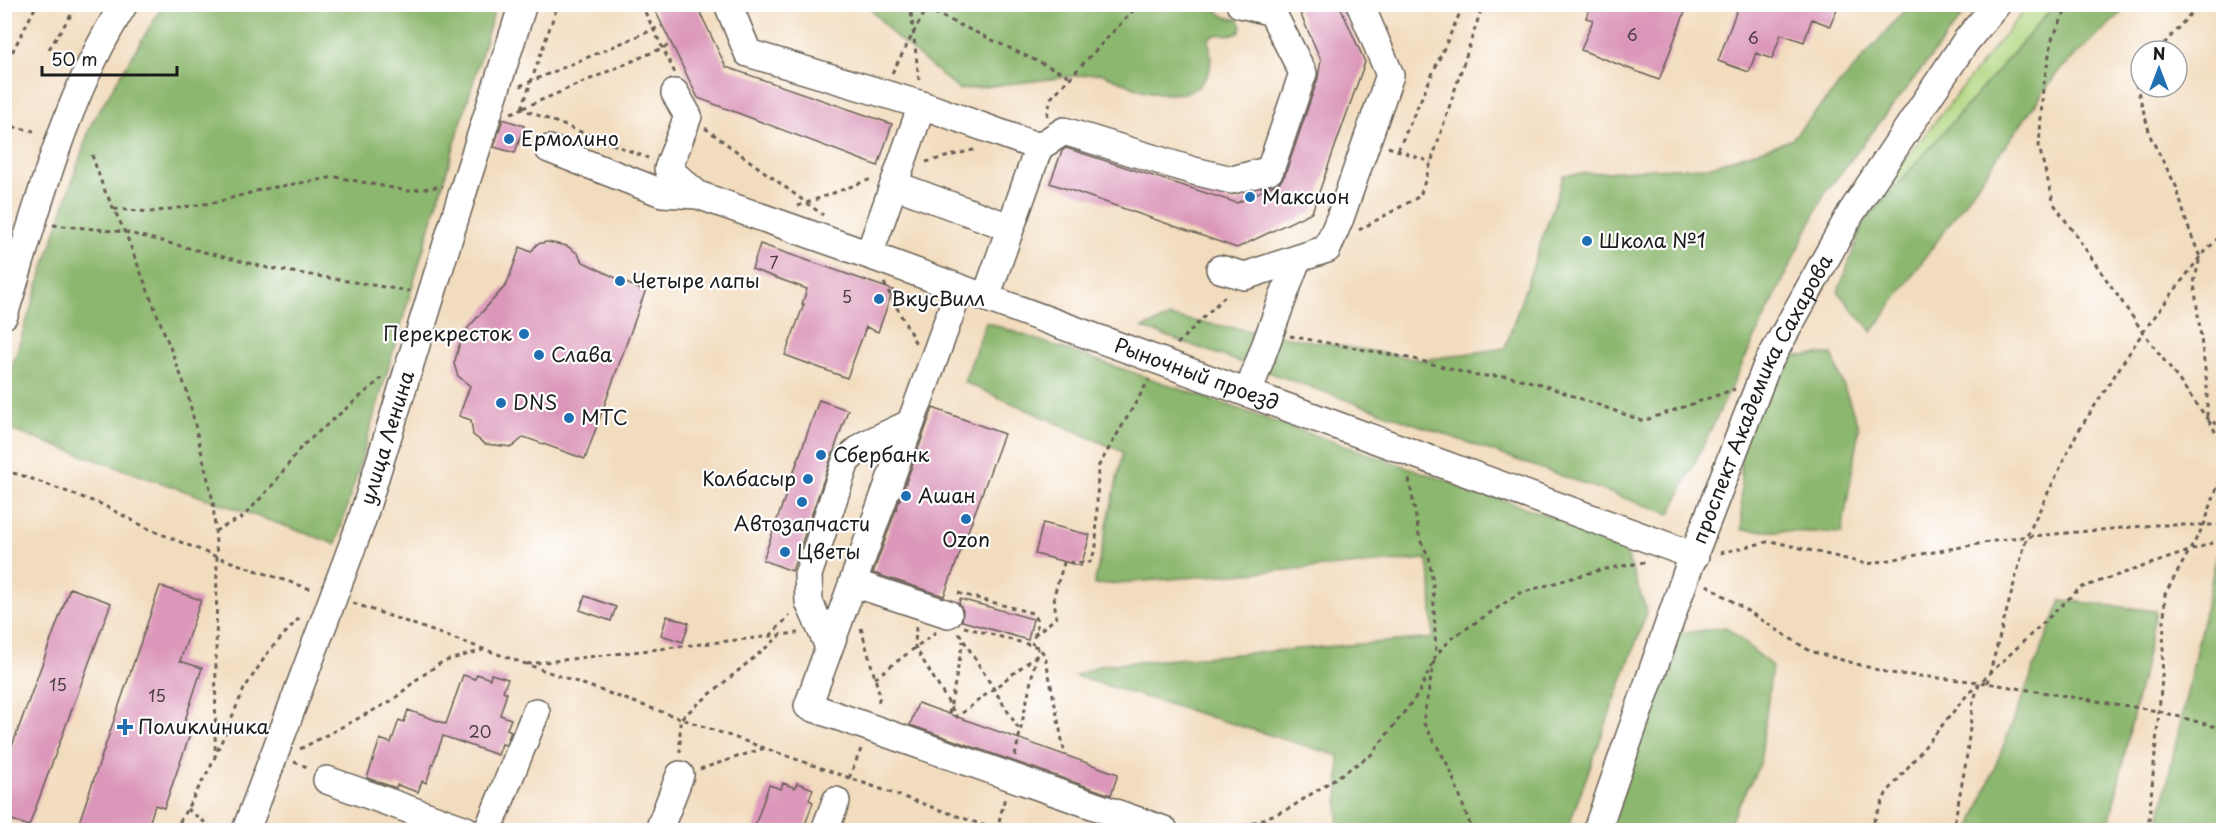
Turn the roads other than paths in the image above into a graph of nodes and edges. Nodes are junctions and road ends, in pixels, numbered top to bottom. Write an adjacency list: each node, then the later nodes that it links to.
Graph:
1 (124, 4): 19 (street)
2 (523, 4): 30 (street, улица Ленина)
3 (728, 4): 8 (street)
4 (1240, 4): 9 (street)
5 (1360, 4): 15 (street)
6 (1997, 4): 22 (street, проспект Академика Сахарова)
7 (677, 86): 12 (street)
8 (922, 105): 9 (street); 11 (street)
9 (1039, 147): 13 (street)
10 (549, 149): 12 (street)
11 (895, 185): 13 (street); 14 (street)
12 (698, 195): 14 (street, Рыночный проезд)
13 (1009, 227): 18 (street)
14 (869, 255): 17 (street, Рыночный проезд)
15 (1297, 259): 16 (street); 20 (street)
16 (1233, 272)
17 (959, 290): 18 (street, Рыночный проезд); 21 (street)
18 (986, 297): 20 (street, Рыночный проезд)
19 (4, 315)
20 (1248, 393): 22 (street, Рыночный проезд)
21 (911, 423): 23 (street); 25 (street)
22 (1698, 563): 36 (street, проспект Академика Сахарова)
23 (849, 593): 24 (street); 25 (street)
24 (948, 614)
25 (829, 646): 35 (street)
26 (536, 712): 32 (street)
27 (680, 775): 33 (street)
28 (327, 780): 31 (street)
29 (843, 790): 34 (street)
30 (246, 831)
31 (466, 831)
32 (488, 831)
33 (659, 831)
34 (825, 831)
35 (1164, 831)
36 (1596, 831)

